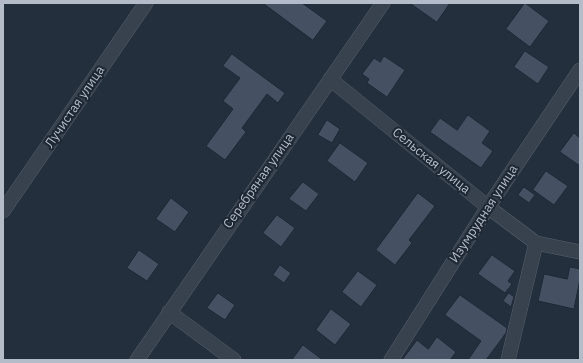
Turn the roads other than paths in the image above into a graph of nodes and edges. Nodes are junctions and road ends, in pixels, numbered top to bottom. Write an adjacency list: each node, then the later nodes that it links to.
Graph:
1 (146, 3): 6 (street, Лучистая улица)
2 (383, 3): 4 (street, Серебряная улица)
3 (580, 70): 5 (street, Изумрудная улица)
4 (330, 79): 5 (street, Сельская улица); 9 (street, Серебряная улица)
5 (488, 207): 7 (street, Сельская улица); 12 (street, Изумрудная улица)
6 (3, 211)
7 (536, 243): 8 (street, Сельская улица); 13 (street)
8 (580, 252)
9 (170, 312): 10 (street, Серебряная улица); 11 (street)
10 (137, 360)
11 (234, 360)
12 (391, 360)
13 (508, 360)

